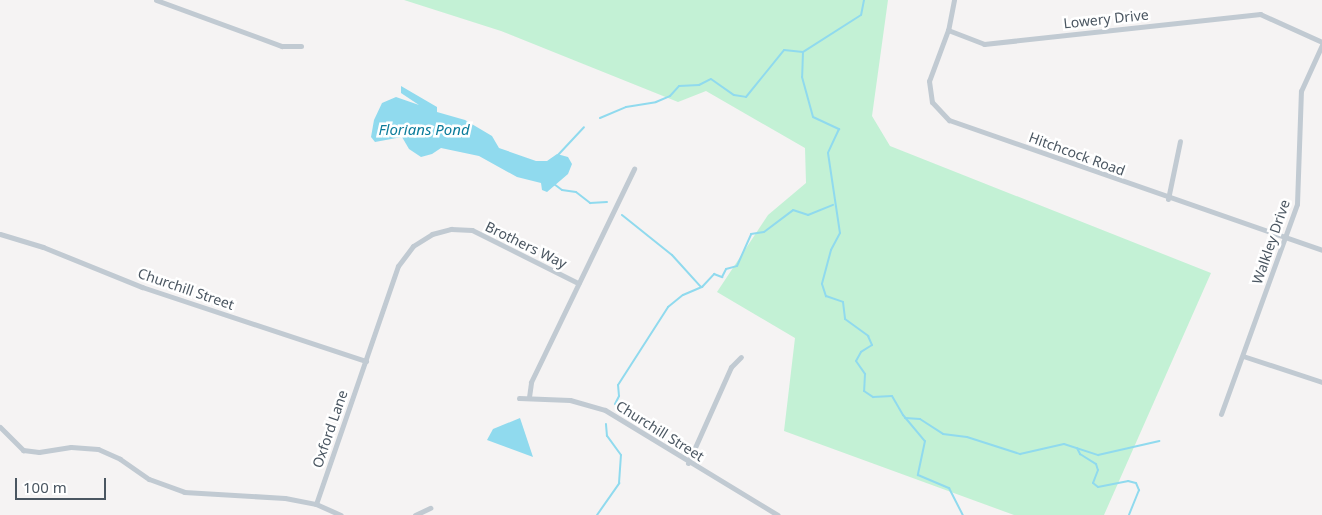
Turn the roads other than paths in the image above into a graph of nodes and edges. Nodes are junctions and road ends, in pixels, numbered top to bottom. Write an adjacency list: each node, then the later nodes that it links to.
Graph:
1 (156, 0): 5 (street)
2 (954, 0): 3 (street, Hitchcock Road)
3 (948, 30): 4 (street, Lowery Drive); 8 (street, Hitchcock Road)
4 (1322, 44): 10 (street, Walkley Drive)
5 (301, 46)
6 (1180, 141): 8 (street)
7 (634, 169): 12 (street)
8 (1168, 199): 10 (street, Hitchcock Road)
9 (0, 234): 15 (street, Churchill Street)
10 (1286, 238): 11 (street, Hitchcock Road); 13 (street, Walkley Drive)
11 (1322, 250)
12 (578, 283): 15 (street, Brothers Way); 18 (street)
13 (1242, 356): 16 (street); 19 (street, Walkley Drive)
14 (741, 357): 21 (street)
15 (366, 361): 22 (street, Oxford Lane)
16 (1322, 382)
17 (519, 398): 18 (street, Churchill Street)
18 (529, 398): 21 (street, Churchill Street)
19 (1222, 414)
20 (0, 427): 22 (street)
21 (688, 463): 26 (street, Churchill Street)
22 (316, 504): 24 (street)
23 (430, 508): 25 (street)
24 (342, 515)
25 (415, 515)
26 (778, 515)

